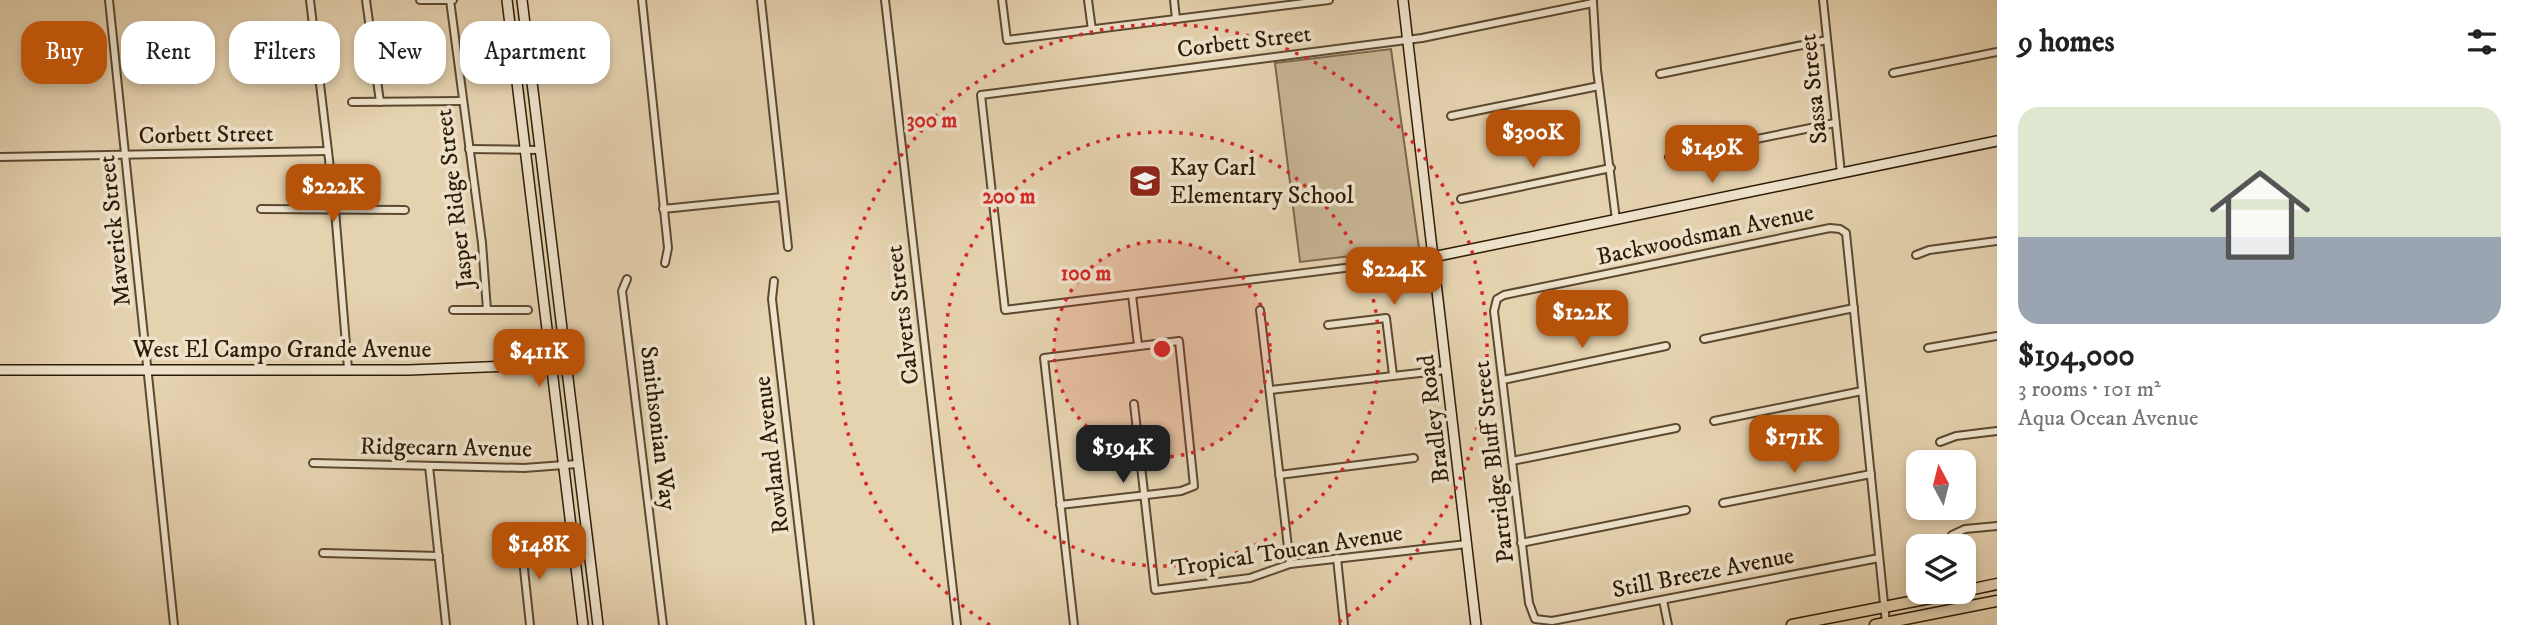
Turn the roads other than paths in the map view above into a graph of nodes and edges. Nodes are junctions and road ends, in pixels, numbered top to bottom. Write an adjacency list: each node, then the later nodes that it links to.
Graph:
1 (109, 0): 38 (street, Maverick Street)
2 (310, 0): 37 (street)
3 (366, 0): 30 (street)
4 (420, 0): 5 (street)
5 (452, 0): 28 (street, Jasper Ridge Street)
6 (507, 0): 35 (street)
7 (522, 0): 36 (street)
8 (642, 0): 46 (street)
9 (761, 0): 43 (street)
10 (885, 0): 122 (street, Calverts Street)
11 (1003, 0): 21 (street)
12 (1088, 0): 21 (street)
13 (1174, 0): 20 (street)
14 (1259, 0): 19 (street)
15 (1329, 0): 19 (street)
16 (1402, 0): 22 (street, Bradley Road)
17 (1823, 0): 23 (street, Sassa Street)
18 (1593, 1): 22 (street, Corbett Street); 27 (street)
19 (1260, 9): 20 (street)
20 (1176, 19): 21 (street)
21 (1091, 30)
22 (1407, 40): 53 (street, Bradley Road); 57 (street, Corbett Street)
23 (1827, 40): 26 (street); 32 (street, Sassa Street)
24 (1997, 52): 25 (street)
25 (1893, 73)
26 (1660, 74)
27 (1599, 86): 31 (street); 41 (street)
28 (462, 101): 30 (street); 34 (street, Jasper Ridge Street)
29 (352, 102): 30 (street)
30 (380, 102)
31 (1451, 116)
32 (1835, 123): 40 (street); 42 (street, Sassa Street)
33 (1997, 141): 42 (street)
34 (469, 149): 35 (street); 61 (street, Jasper Ridge Street)
35 (526, 150): 36 (street); 71 (street)
36 (540, 150): 70 (street)
37 (328, 151): 38 (street, Corbett Street); 47 (street)
38 (125, 155): 39 (street, Corbett Street); 72 (street, Maverick Street)
39 (0, 157)
40 (1669, 157)
41 (1611, 168): 44 (street); 49 (street)
42 (1841, 173): 49 (street)
43 (782, 197): 46 (street); 51 (street)
44 (1461, 199)
45 (261, 209): 47 (street)
46 (663, 209): 54 (street)
47 (335, 210): 48 (street); 73 (street)
48 (405, 210)
49 (1616, 219): 53 (street)
50 (1997, 240): 52 (street)
51 (788, 247)
52 (1916, 256)
53 (1433, 257): 57 (street); 75 (street, Bradley Road)
54 (665, 263)
55 (626, 279): 120 (street, Smithsonian Way)
56 (774, 281): 121 (street, Rowland Avenue)
57 (1132, 295): 67 (street)
58 (1497, 299): 59 (street, Backwoodsman Avenue); 77 (street, Partridge Bluff Street)
59 (1854, 308): 66 (street); 79 (street)
60 (453, 310): 61 (street)
61 (487, 310): 62 (street)
62 (528, 310)
63 (1260, 310): 78 (street)
64 (1328, 325): 76 (street)
65 (1997, 336): 69 (street)
66 (1704, 339)
67 (1138, 345): 93 (street); 95 (street)
68 (1666, 346): 77 (street)
69 (1928, 348)
70 (565, 365): 71 (street, West El Campo Grande Avenue); 88 (street)
71 (551, 366): 73 (street, West El Campo Grande Avenue); 90 (street)
72 (148, 369): 73 (street, West El Campo Grande Avenue); 74 (street, West El Campo Grande Avenue); 115 (street, Maverick Street)
73 (348, 369)
74 (0, 370)
75 (1446, 370): 76 (street); 101 (street, Bradley Road)
76 (1393, 375): 78 (street)
77 (1503, 380): 86 (street, Partridge Bluff Street)
78 (1270, 390): 92 (street)
79 (1862, 391): 81 (street); 91 (street)
80 (1134, 404): 93 (street)
81 (1714, 421)
82 (1676, 428): 86 (street)
83 (1997, 431): 84 (street)
84 (1940, 442)
85 (1415, 458): 92 (street)
86 (1512, 461): 100 (street, Partridge Bluff Street)
87 (313, 463): 89 (street, Ridgecarn Avenue)
88 (577, 464): 90 (street, Ridgecarn Avenue); 119 (street)
89 (429, 466): 90 (street, Ridgecarn Avenue); 103 (street)
90 (563, 466): 118 (street)
91 (1871, 474): 94 (street); 105 (street)
92 (1279, 475): 106 (street)
93 (1143, 496): 95 (street); 106 (street, Tropical Toucan Avenue)
94 (1723, 503)
95 (1060, 505): 123 (street)
96 (1686, 510): 100 (street)
97 (1997, 526): 98 (street)
98 (1954, 534)
99 (521, 541): 117 (street)
100 (1521, 543): 113 (street, Partridge Bluff Street)
101 (1467, 544): 104 (street, Tropical Toucan Avenue); 125 (street, Bradley Road)
102 (323, 553): 103 (street)
103 (439, 556): 116 (street)
104 (1337, 558): 106 (street, Tropical Toucan Avenue); 124 (street)
105 (1879, 558): 109 (street, Still Breeze Avenue); 112 (street)
106 (1290, 564)
107 (1997, 584): 108 (main road)
108 (1976, 588)
109 (1663, 600): 113 (street, Still Breeze Avenue); 126 (street)
110 (1997, 601): 114 (main road)
111 (1906, 602): 112 (main road)
112 (1884, 607): 114 (street); 127 (main road)
113 (1535, 619)
114 (1886, 623): 128 (main road)
115 (174, 625)
116 (446, 625)
117 (530, 625)
118 (583, 625)
119 (598, 625)
120 (663, 625)
121 (810, 625)
122 (957, 625)
123 (1074, 625)
124 (1345, 625)
125 (1477, 625)
126 (1668, 625)
127 (1792, 625)
128 (1875, 625)

